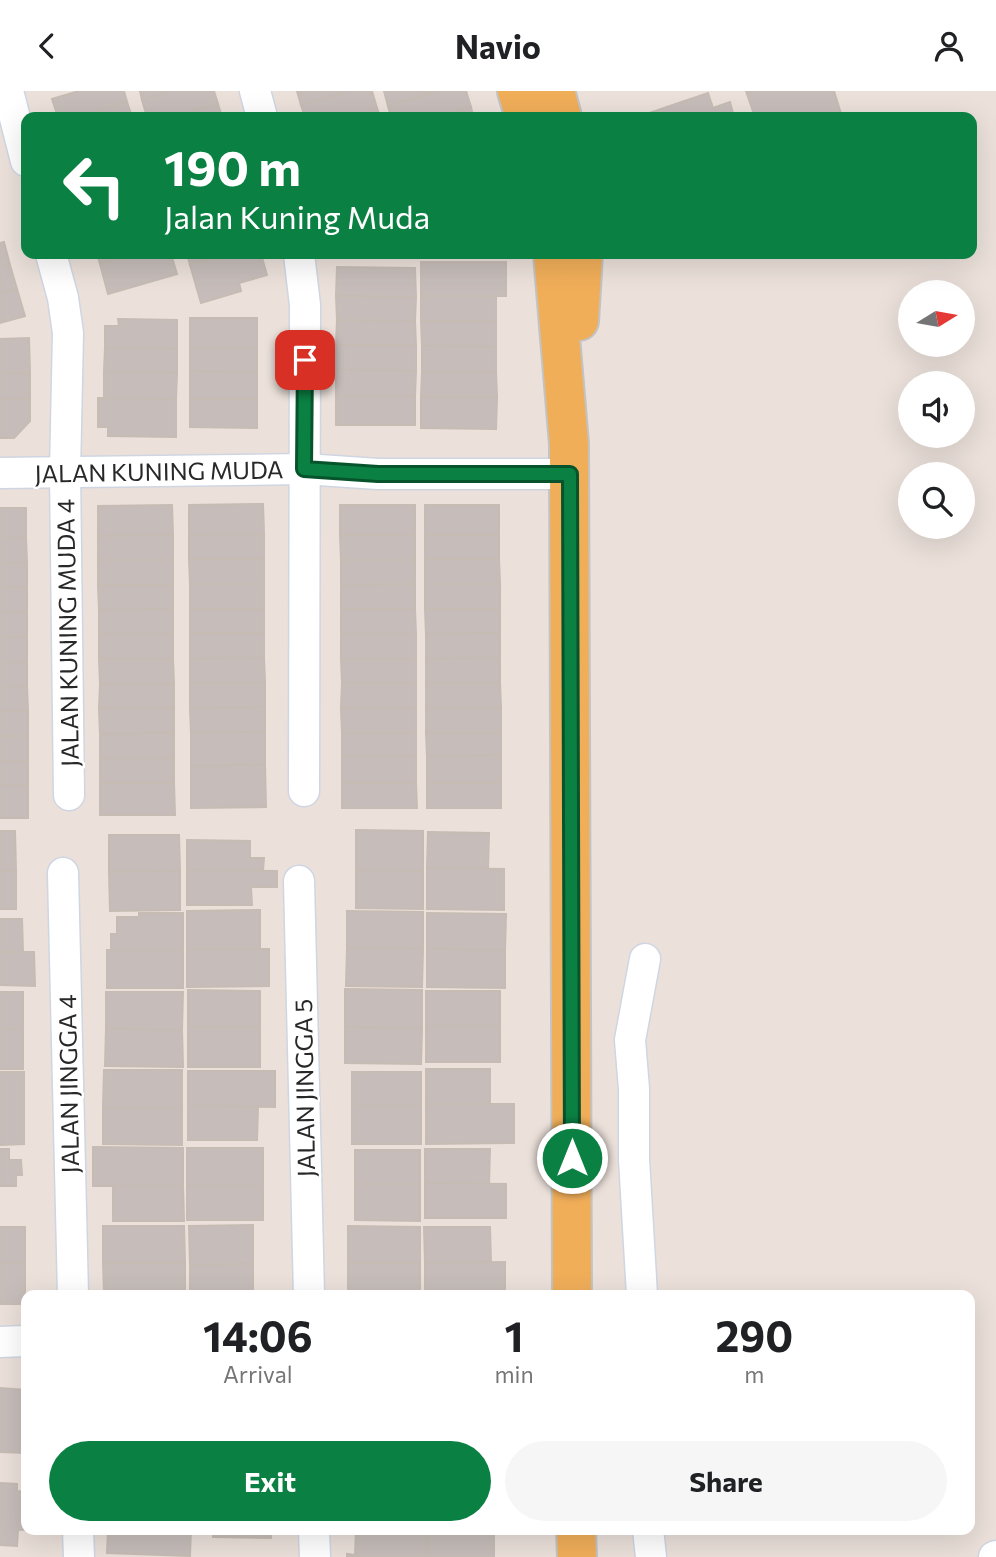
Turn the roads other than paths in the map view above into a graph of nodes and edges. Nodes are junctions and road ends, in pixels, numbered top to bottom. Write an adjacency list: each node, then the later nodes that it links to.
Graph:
1 (8, 91): 8 (street)
2 (255, 91): 5 (street)
3 (517, 91): 6 (main road)
4 (555, 91): 7 (main road)
5 (261, 112)
6 (523, 112)
7 (561, 112)
8 (21, 142)
9 (52, 259): 15 (street, JALAN KUNING MUDA 4)
10 (300, 259): 14 (street)
11 (553, 259): 13 (main road)
12 (583, 259): 13 (main road)
13 (569, 459): 14 (street, JALAN KUNING MUDA); 24 (main road)
14 (304, 469): 15 (street, JALAN KUNING MUDA); 17 (street)
15 (65, 472): 16 (street, JALAN KUNING MUDA); 18 (street, JALAN KUNING MUDA 4)
16 (0, 473)
17 (304, 791)
18 (69, 795)
19 (63, 873): 22 (street, JALAN JINGGA 4)
20 (299, 881): 23 (street, JALAN JINGGA 5)
21 (645, 959): 25 (street)
22 (73, 1290)
23 (309, 1290)
24 (572, 1290)
25 (642, 1290)
26 (21, 1341): 27 (street)
27 (0, 1342)
28 (78, 1535): 32 (street)
29 (314, 1535): 33 (street)
30 (576, 1535): 34 (main road)
31 (649, 1535): 35 (street)
32 (79, 1557)
33 (315, 1557)
34 (577, 1557)
35 (651, 1557)

